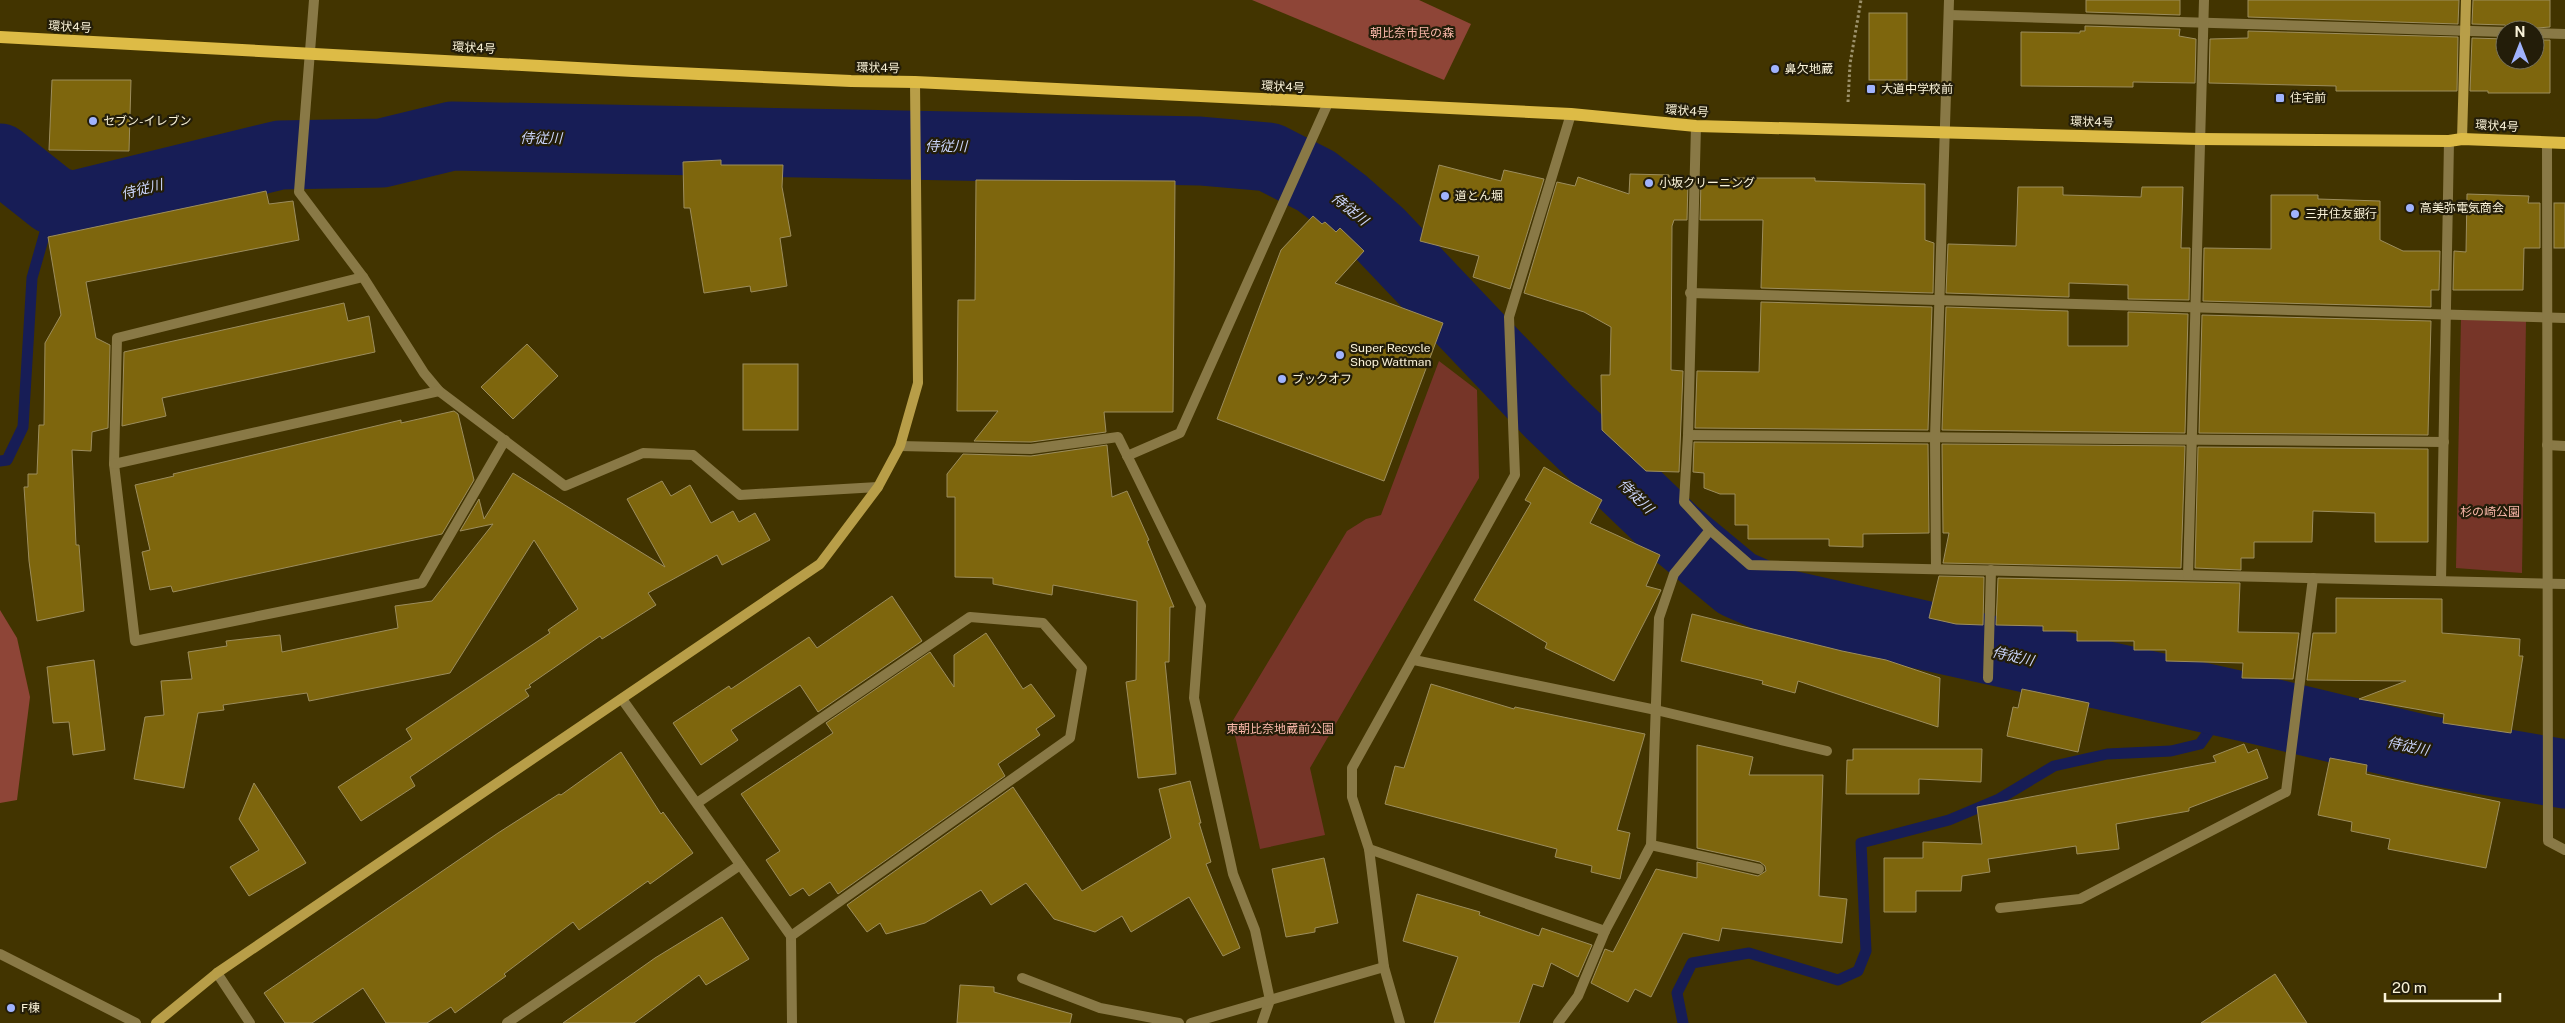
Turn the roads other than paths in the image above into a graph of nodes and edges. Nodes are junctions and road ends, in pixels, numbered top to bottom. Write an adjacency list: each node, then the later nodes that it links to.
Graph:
1 (314, 0): 12 (street)
2 (1949, 0): 5 (street)
3 (2204, 0): 6 (street)
4 (2466, 0): 7 (street)
5 (1949, 14): 6 (street); 17 (street)
6 (2203, 22): 7 (street); 18 (street)
7 (2465, 30): 8 (street); 19 (street)
8 (2495, 32)
9 (2545, 33): 10 (street)
10 (2565, 34)
11 (0, 37): 12 (main road, 環状4号)
12 (308, 52): 13 (main road, 環状4号); 23 (street)
13 (915, 82): 14 (main road, 環状4号); 37 (street)
14 (1328, 103): 15 (main road, 環状4号); 39 (street)
15 (1572, 114): 16 (main road, 環状4号); 50 (street)
16 (1696, 126): 17 (main road, 環状4号); 24 (street)
17 (1945, 132): 18 (main road, 環状4号); 25 (street)
18 (2200, 139): 20 (main road, 環状4号); 26 (street)
19 (2462, 139): 20 (main road, 環状4号); 21 (main road, 環状4号)
20 (2449, 140): 27 (street)
21 (2547, 142): 22 (main road, 環状4号); 28 (street)
22 (2565, 143)
23 (363, 277): 30 (street); 40 (street)
24 (1690, 293): 25 (street); 31 (street)
25 (1939, 300): 26 (street); 32 (street)
26 (2195, 307): 27 (street); 34 (street)
27 (2446, 314): 28 (street); 35 (street)
28 (2547, 317): 29 (street); 36 (street)
29 (2565, 318)
30 (439, 391): 33 (street); 40 (street)
31 (1688, 435): 32 (street); 42 (street)
32 (1935, 437): 34 (street); 43 (street)
33 (505, 440): 40 (street); 41 (street)
34 (2192, 440): 35 (street); 45 (street)
35 (2444, 442): 47 (street)
36 (2547, 445): 38 (street); 48 (street)
37 (900, 446): 39 (street); 41 (street)
38 (2565, 446)
39 (1127, 456): 68 (street)
40 (114, 464)
41 (878, 487): 52 (street)
42 (1710, 530): 43 (street); 53 (street)
43 (1936, 569): 44 (street)
44 (1991, 570): 45 (street); 51 (street)
45 (2188, 575): 46 (street)
46 (2313, 578): 47 (street); 61 (street)
47 (2441, 581): 48 (street)
48 (2547, 584): 49 (street); 58 (street)
49 (2565, 584)
50 (1414, 660): 53 (street); 57 (street)
51 (1988, 678)
52 (622, 699): 55 (street); 66 (street)
53 (1656, 710): 54 (street); 56 (street)
54 (1827, 751)
55 (697, 803): 59 (street); 63 (street)
56 (1651, 845): 60 (street); 62 (street)
57 (1369, 848): 62 (street); 65 (street)
58 (2565, 850)
59 (740, 865): 63 (street); 72 (street)
60 (1759, 869)
61 (2000, 908)
62 (1605, 931): 78 (street)
63 (791, 936): 73 (street)
64 (0, 954): 69 (street)
65 (1384, 967): 68 (street); 77 (street)
66 (217, 973): 70 (street); 71 (street)
67 (1022, 978): 74 (street)
68 (1270, 1000): 75 (street); 76 (street)
69 (136, 1023)
70 (156, 1023)
71 (250, 1023)
72 (507, 1023)
73 (792, 1023)
74 (1179, 1023)
75 (1191, 1023)
76 (1262, 1023)
77 (1400, 1023)
78 (1558, 1023)

